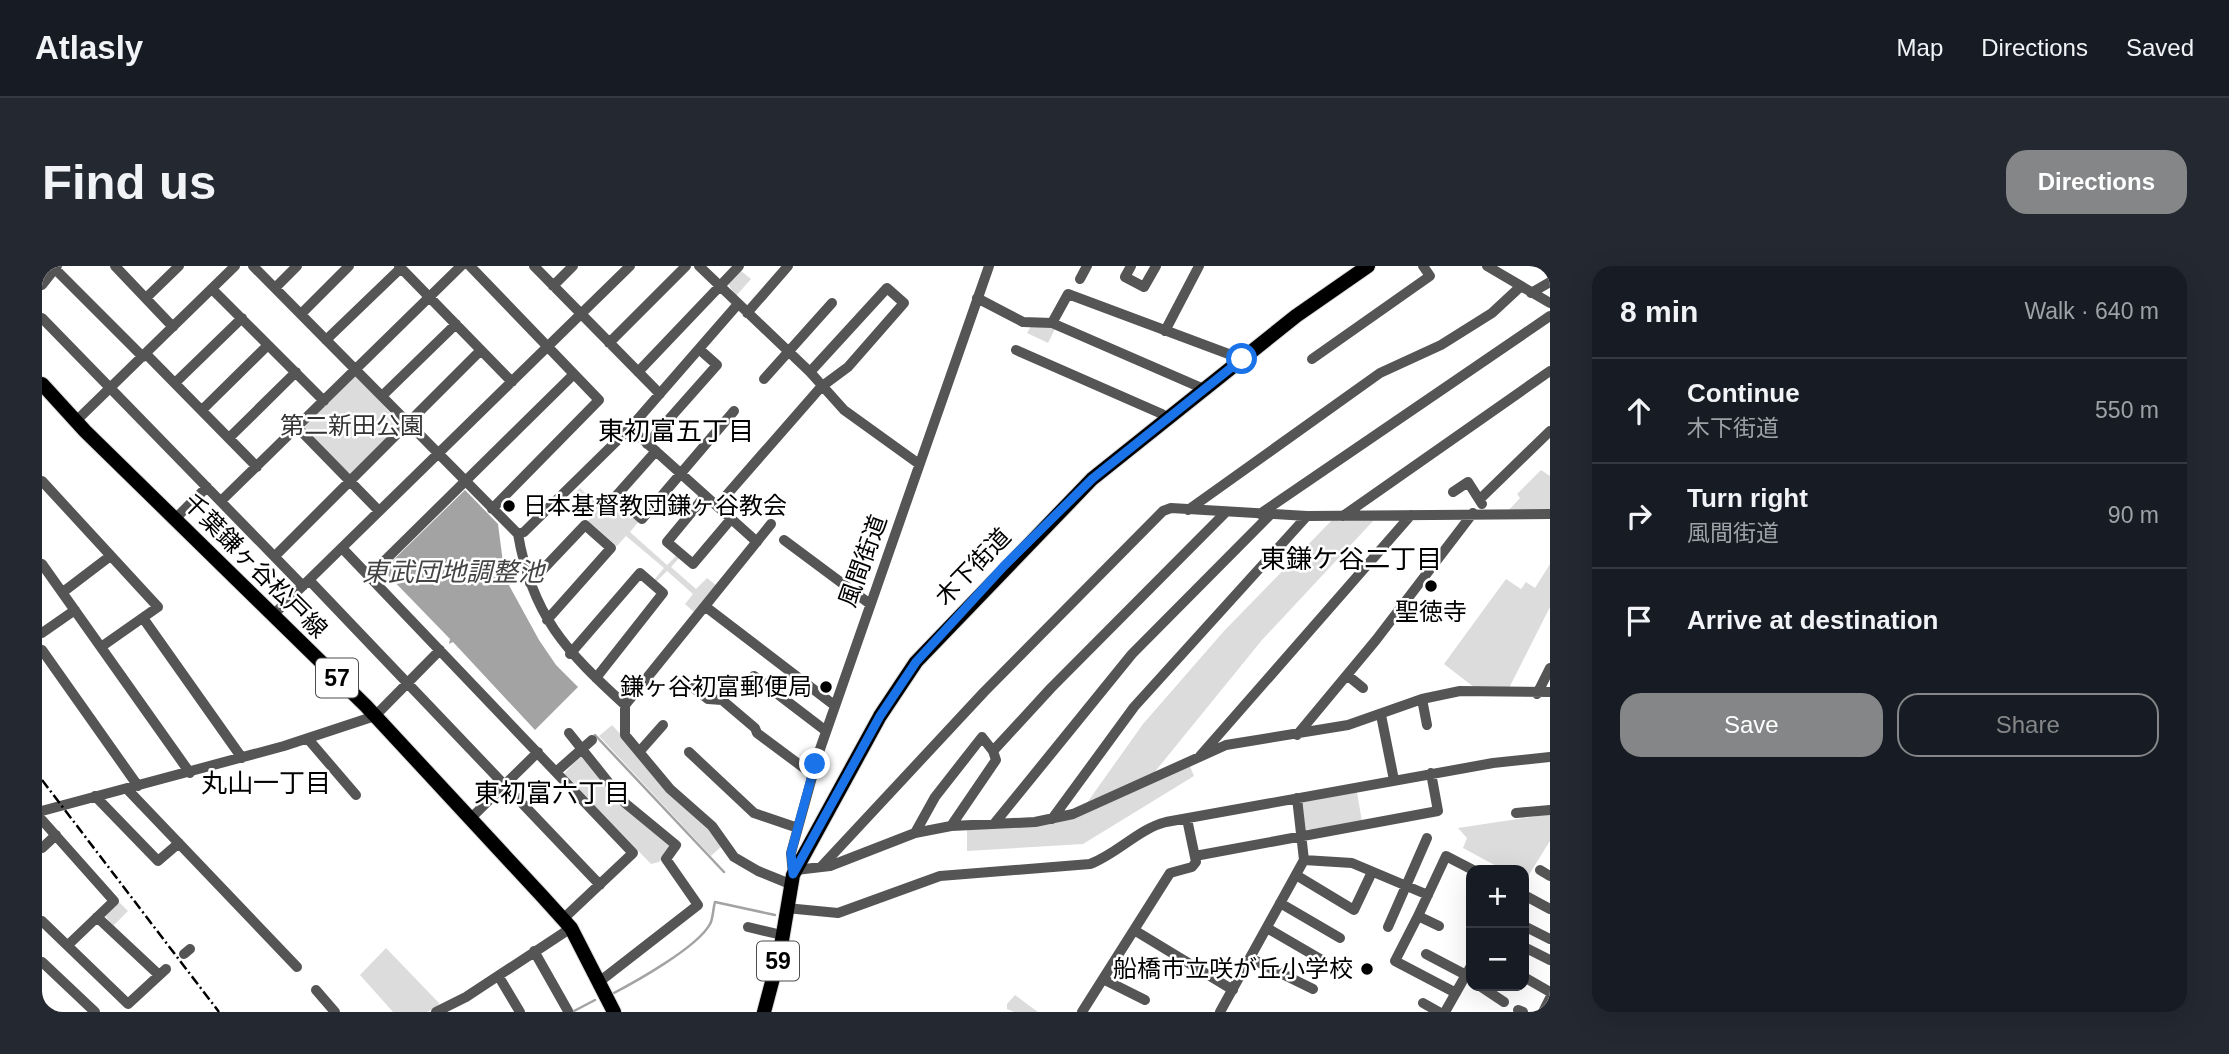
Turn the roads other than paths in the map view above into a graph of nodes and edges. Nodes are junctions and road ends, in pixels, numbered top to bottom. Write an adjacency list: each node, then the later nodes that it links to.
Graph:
1 (116, 266): 37 (street)
2 (179, 266): 37 (street)
3 (236, 266): 33 (street)
4 (253, 266): 32 (street)
5 (297, 266): 32 (street)
6 (349, 266): 42 (street)
7 (461, 266): 35 (street)
8 (470, 266): 54 (street)
9 (534, 266): 29 (street)
10 (573, 266): 29 (street)
11 (631, 266): 43 (street)
12 (686, 266): 52 (street)
13 (699, 266): 30 (street)
14 (739, 266): 30 (street)
15 (788, 266): 41 (street)
16 (989, 266): 36 (street, 風間街道)
17 (1087, 266): 26 (street)
18 (1131, 266): 19 (street)
19 (1156, 266)
20 (1199, 266): 50 (street)
21 (1367, 266): 60 (main road, 木下街道 / 59)
22 (1423, 266): 61 (street)
23 (1487, 266): 31 (street)
24 (56, 267): 28 (street); 59 (street)
25 (400, 267): 35 (street); 51 (street)
26 (1080, 279)
27 (1550, 282): 34 (street)
28 (42, 285)
29 (553, 286): 43 (street)
30 (720, 287): 40 (street); 65 (street)
31 (1520, 287): 34 (street); 103 (street)
32 (275, 288): 42 (street)
33 (212, 289): 46 (street); 49 (street)
34 (1531, 293): 39 (street)
35 (429, 297): 48 (street); 62 (street)
36 (977, 298): 47 (street); 90 (street, 風間街道)
37 (146, 299): 49 (street)
38 (832, 303): 58 (street)
39 (1550, 303)
40 (738, 304): 41 (street); 55 (street)
41 (747, 313): 58 (street)
42 (301, 314): 51 (street)
43 (581, 314): 52 (street); 54 (street)
44 (1550, 316): 108 (street)
45 (42, 318): 73 (street)
46 (242, 318): 53 (street); 69 (street)
47 (1052, 323): 50 (street); 74 (street)
48 (456, 324): 56 (street); 76 (street)
49 (173, 327): 59 (street)
50 (1165, 331): 60 (street)
51 (326, 340): 62 (street)
52 (610, 343): 65 (street)
53 (268, 345): 64 (street); 78 (street)
54 (548, 346): 67 (street); 70 (street)
55 (699, 349): 75 (street); 87 (street)
56 (481, 350): 70 (street); 82 (street)
57 (1016, 350): 80 (street)
58 (788, 352): 66 (street); 68 (street)
59 (144, 356): 69 (street); 73 (street)
60 (1242, 359): 74 (main road, 木下街道 / 59)
61 (1312, 359)
62 (355, 370): 76 (street); 77 (street)
63 (1550, 370): 111 (street)
64 (296, 372): 77 (street); 86 (street)
65 (638, 372): 75 (street)
66 (810, 372): 72 (street); 72 (street)
67 (575, 374): 95 (street); 102 (street)
68 (764, 379)
69 (176, 382): 78 (street)
70 (512, 382): 89 (street)
71 (42, 384): 81 (main road, 千葉鎌ヶ谷松戸線 / 57)
72 (821, 387): 90 (street); 101 (street)
73 (110, 388): 81 (street); 96 (street)
74 (1203, 389): 80 (main road, 木下街道 / 59)
75 (660, 394): 84 (street)
76 (382, 396): 82 (street)
77 (324, 401): 83 (street)
78 (203, 409): 86 (street)
79 (734, 411): 92 (street)
80 (1165, 420): 198 (main road, 木下街道 / 59)
81 (76, 421): 112 (main road, 千葉鎌ヶ谷松戸線 / 57)
82 (408, 423): 89 (street); 94 (street)
83 (297, 427): 91 (street); 94 (street)
84 (630, 428): 87 (street); 115 (street)
85 (1550, 431): 99 (street)
86 (230, 437): 91 (street)
87 (647, 443): 88 (street)
88 (656, 452): 92 (street); 92 (street)
89 (438, 454): 95 (street); 104 (street)
90 (919, 464): 126 (street, 風間街道)
91 (257, 467): 100 (street)
92 (682, 474): 98 (street)
93 (42, 481): 120 (street)
94 (349, 481): 104 (street); 119 (street)
95 (466, 482): 102 (street); 122 (street)
96 (207, 487): 100 (street); 112 (street)
97 (1453, 492): 99 (street)
98 (705, 496): 101 (street); 113 (street)
99 (1480, 499): 106 (street)
100 (222, 501): 119 (street)
101 (717, 506): 113 (street)
102 (492, 509): 115 (street)
103 (1188, 510): 105 (street); 195 (street)
104 (379, 511): 118 (street)
105 (1225, 513): 108 (street); 160 (street)
106 (1478, 514): 107 (street); 109 (street); 138 (street)
107 (1550, 514)
108 (1265, 515): 110 (street); 183 (street)
109 (1411, 515): 111 (street); 163 (street)
110 (1307, 516): 111 (street); 182 (street)
111 (1343, 516)
112 (176, 519): 129 (main road, 千葉鎌ヶ谷松戸線 / 57)
113 (731, 519): 117 (street)
114 (771, 524): 117 (street)
115 (518, 534): 124 (street)
116 (784, 540): 126 (street)
117 (757, 542): 127 (street)
118 (342, 548): 122 (street); 123 (street)
119 (275, 556): 123 (street)
120 (109, 557): 125 (street); 130 (street)
121 (42, 564): 125 (street)
122 (369, 576): 135 (street)
123 (306, 583): 129 (street); 141 (street)
124 (530, 583): 131 (street); 131 (street)
125 (63, 592): 128 (street)
126 (870, 604): 148 (street, 風間街道)
127 (706, 607): 147 (street); 148 (street)
128 (75, 610): 132 (street); 133 (street)
129 (273, 615): 150 (main road, 千葉鎌ヶ谷松戸線 / 57)
130 (143, 618): 133 (street); 165 (street)
131 (547, 620): 136 (street)
132 (42, 633)
133 (101, 647): 167 (street)
134 (42, 650): 172 (street)
135 (440, 650): 141 (street); 161 (street)
136 (570, 654): 140 (street); 140 (street)
137 (1550, 668): 145 (street)
138 (1347, 675): 143 (street); 155 (street)
139 (754, 676): 153 (street)
140 (596, 678): 147 (street)
141 (408, 683): 150 (street); 171 (street)
142 (691, 686): 169 (street)
143 (1363, 688)
144 (1550, 692): 145 (street)
145 (1538, 694): 146 (street)
146 (1422, 699): 149 (street); 152 (street)
147 (625, 705): 159 (street)
148 (834, 705): 153 (street, 風間街道)
149 (1381, 715): 155 (street); 170 (street)
150 (375, 716): 156 (street); 180 (main road, 千葉鎌ヶ谷松戸線 / 57)
151 (663, 725): 159 (street)
152 (1427, 725)
153 (826, 731): 169 (street, 風間街道)
154 (569, 733): 158 (street)
155 (1297, 735): 163 (street)
156 (308, 739): 165 (street); 173 (street)
157 (592, 740): 158 (street)
158 (582, 751): 166 (street); 236 (street)
159 (640, 751): 198 (street)
160 (993, 751): 184 (street); 186 (street)
161 (538, 752): 166 (street); 171 (street)
162 (689, 752): 185 (street)
163 (1200, 756): 182 (street)
164 (1550, 757): 168 (street)
165 (242, 758): 167 (street)
166 (557, 771): 199 (street)
167 (190, 772): 172 (street)
168 (1431, 773): 170 (street); 188 (street)
169 (812, 774): 185 (street, 風間街道)
170 (1394, 780): 175 (street)
171 (506, 783): 180 (street); 199 (street)
172 (133, 787): 174 (street); 190 (street)
173 (356, 795)
174 (95, 796): 177 (street); 190 (street)
175 (1297, 798): 179 (street); 188 (street)
176 (1550, 810): 178 (street)
177 (42, 811)
178 (1516, 814)
179 (1186, 818): 192 (street); 204 (street)
180 (470, 819): 209 (main road, 千葉鎌ヶ谷松戸線 / 57)
181 (42, 820): 187 (street)
182 (1052, 820): 183 (street)
183 (995, 824): 184 (street)
184 (951, 826): 186 (street)
185 (798, 828): 198 (street, 風間街道)
186 (915, 833): 195 (street)
187 (56, 835): 191 (street); 207 (street)
188 (1303, 836): 192 (street); 193 (street)
189 (1427, 838): 200 (street)
190 (179, 843): 227 (street)
191 (42, 848)
192 (1195, 856): 215 (street)
193 (1304, 860): 196 (street); 197 (street)
194 (1466, 866): 201 (street)
195 (821, 867): 198 (street)
196 (1372, 872): 197 (street); 200 (street)
197 (1296, 875): 203 (street)
198 (793, 876): 204 (main road, 木下街道 / 59)
199 (600, 885): 209 (street)
200 (1406, 886): 201 (street); 212 (street)
201 (1428, 895): 206 (street)
202 (1529, 898): 205 (street)
203 (1280, 903): 213 (street); 217 (street)
204 (786, 908): 216 (main road, 木下街道 / 59)
205 (1550, 909)
206 (1418, 916): 210 (street); 239 (street)
207 (97, 917): 219 (street); 219 (street)
208 (42, 921): 219 (street)
209 (567, 924): 221 (street); 236 (main road, 千葉鎌ヶ谷松戸線 / 57)
210 (1439, 926)
211 (748, 927): 216 (street)
212 (1388, 927)
213 (1267, 928): 223 (street); 224 (street)
214 (1528, 928): 218 (street)
215 (1134, 930): 231 (street); 235 (street)
216 (782, 935): 252 (main road, 木下街道 / 59)
217 (1340, 938)
218 (1550, 939)
219 (68, 946)
220 (1529, 950): 225 (street)
221 (534, 951): 229 (street); 246 (street)
222 (1426, 954): 228 (street)
223 (1250, 958): 233 (street); 235 (street)
224 (1322, 960)
225 (1550, 960)
226 (42, 962): 247 (street)
227 (297, 967)
228 (1466, 973)
229 (499, 976): 244 (street); 250 (street)
230 (1466, 978): 239 (street)
231 (1103, 979): 241 (street); 253 (street)
232 (1529, 981): 238 (street)
233 (1313, 989)
234 (316, 990): 248 (street)
235 (1233, 990): 254 (street)
236 (604, 991): 251 (main road, 千葉鎌ヶ谷松戸線 / 57)
237 (1488, 991): 242 (street)
238 (1550, 992)
239 (1456, 993): 245 (street)
240 (1550, 998): 256 (street)
241 (1145, 1000)
242 (1504, 1002)
243 (1423, 1003): 245 (street)
244 (457, 1008): 249 (street)
245 (1445, 1010): 255 (street)
246 (568, 1011)
247 (95, 1012)
248 (335, 1012)
249 (436, 1012)
250 (520, 1012)
251 (614, 1012)
252 (764, 1012)
253 (1082, 1012)
254 (1220, 1012)
255 (1460, 1012)
256 (1543, 1012)

